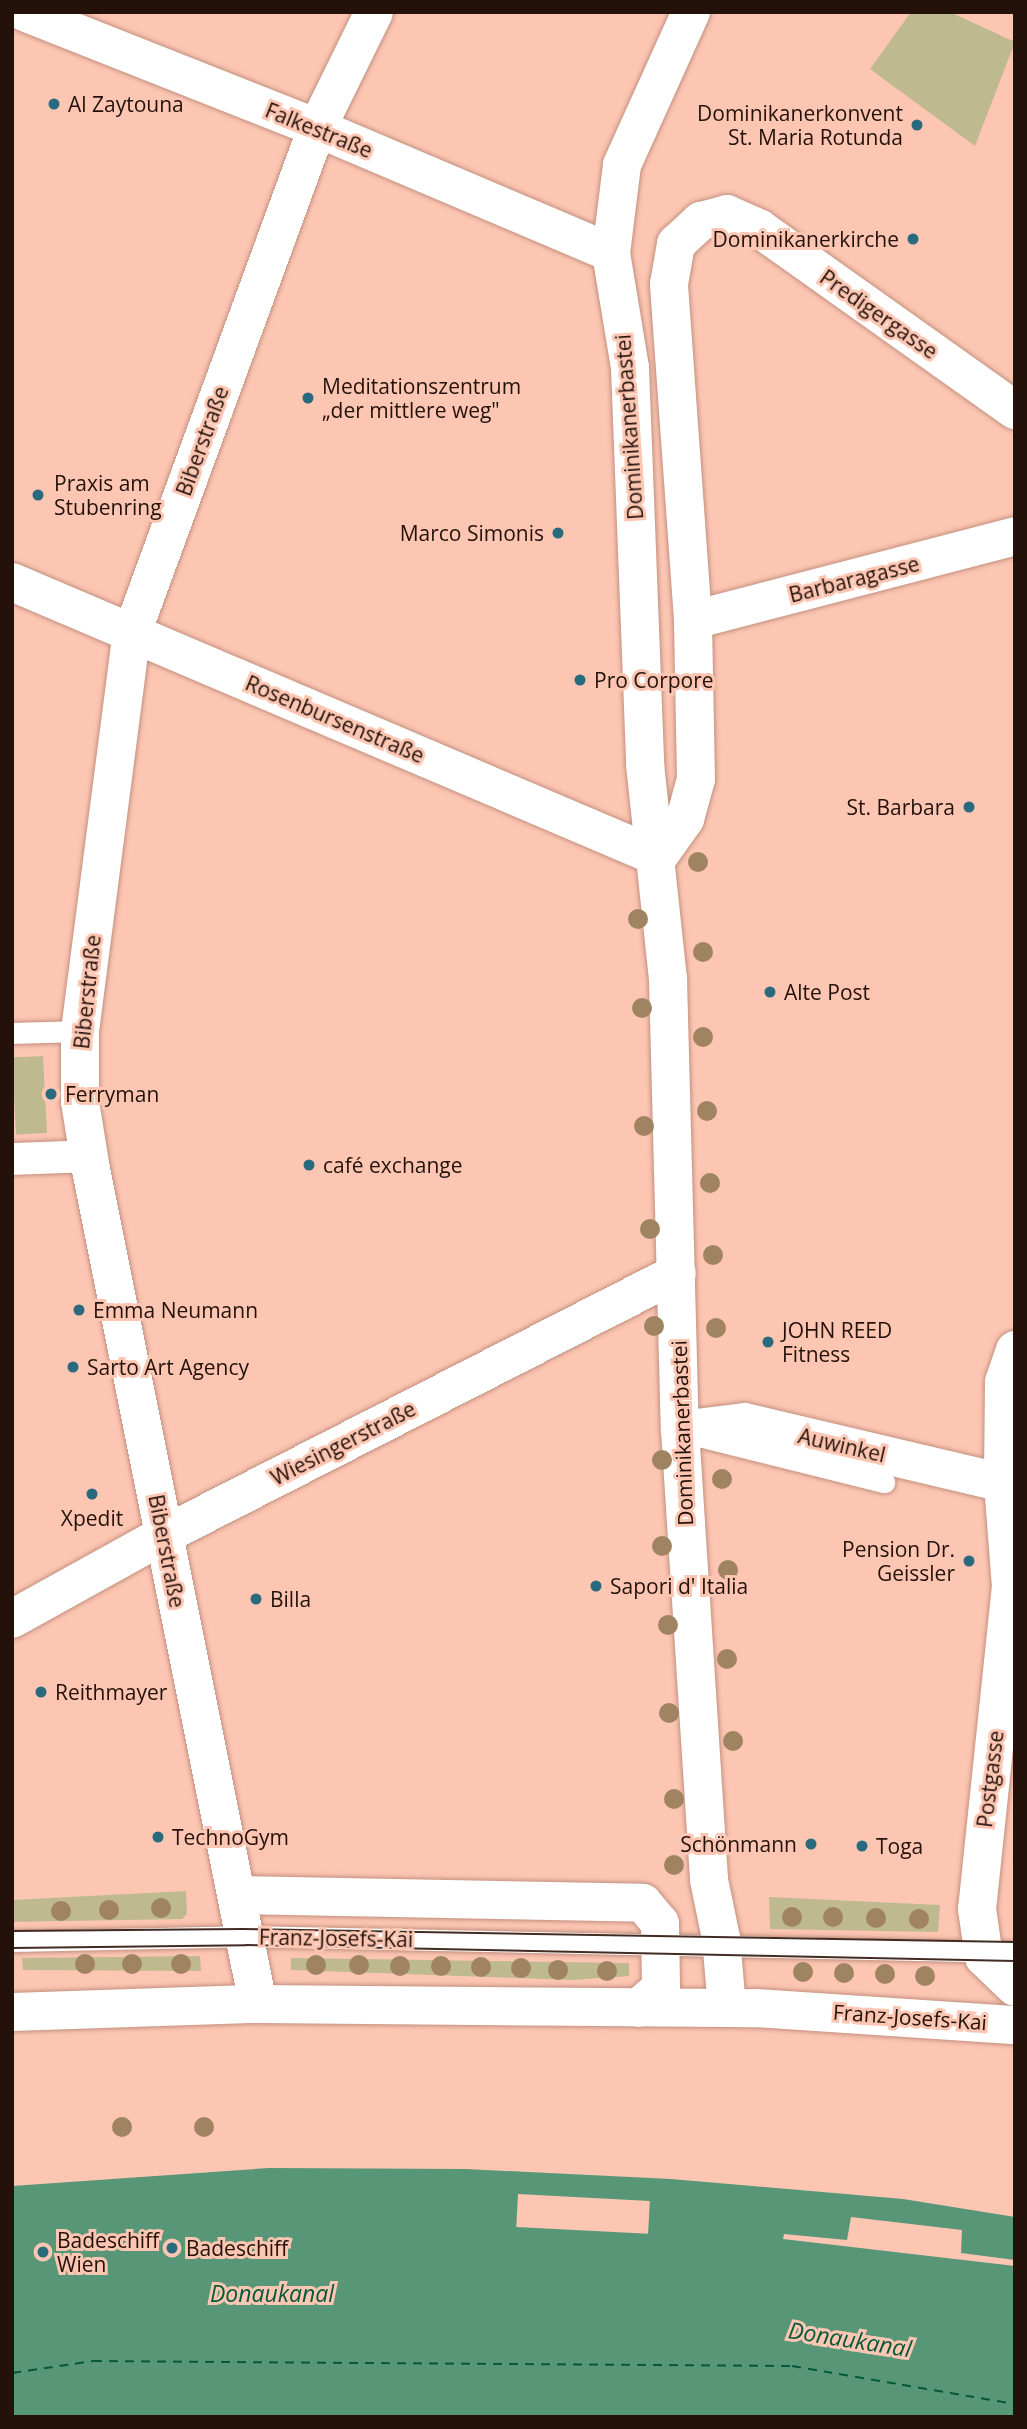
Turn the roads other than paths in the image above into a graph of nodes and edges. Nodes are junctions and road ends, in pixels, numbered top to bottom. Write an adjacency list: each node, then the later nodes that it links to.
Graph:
1 (17, 12): 5 (street)
2 (24, 12): 6 (street, Falkestraße)
3 (374, 12): 6 (street, Biberstraße)
4 (691, 12): 7 (street, Dominikanerbastei)
5 (12, 20)
6 (317, 128): 7 (street, Falkestraße); 12 (street, Biberstraße)
7 (611, 253): 13 (street, Dominikanerbastei)
8 (1015, 410): 11 (street, Predigergasse)
9 (1015, 536): 11 (street, Barbaragasse)
10 (12, 582): 12 (street, Rosenbursenstraße)
11 (693, 620): 13 (street)
12 (132, 633): 13 (street, Rosenbursenstraße); 14 (street, Biberstraße)
13 (658, 857): 18 (street, Dominikanerbastei)
14 (80, 1031): 15 (lane); 16 (street, Biberstraße)
15 (12, 1033)
16 (89, 1156): 17 (street); 23 (street, Biberstraße)
17 (12, 1159)
18 (677, 1273): 20 (street, Dominikanerbastei); 23 (street, Wiesingerstraße)
19 (1015, 1350): 22 (street, Postgasse)
20 (680, 1430): 21 (lane); 22 (street, Auwinkel); 31 (street, Dominikanerbastei)
21 (884, 1482)
22 (1003, 1483): 25 (street, Postgasse)
23 (162, 1535): 24 (street, Wiesingerstraße); 27 (street, Biberstraße)
24 (12, 1619)
25 (1008, 1677): 26 (street, Postgasse)
26 (1001, 1800): 32 (street, Postgasse)
27 (237, 1895): 28 (street, Biberstraße); 30 (street, Franz-Josefs-Kai)
28 (244, 1937): 29 (lane, Franz-Josefs-Kai); 30 (lane, Franz-Josefs-Kai); 34 (street, Biberstraße)
29 (12, 1941)
30 (660, 1945): 31 (lane, Franz-Josefs-Kai); 35 (street, Franz-Josefs-Kai)
31 (721, 1945): 32 (lane, Franz-Josefs-Kai); 36 (street, Dominikanerbastei)
32 (998, 1952): 33 (street)
33 (1015, 1987)
34 (258, 2004): 35 (street, Franz-Josefs-Kai); 37 (street, Franz-Josefs-Kai)
35 (638, 2008): 36 (street, Franz-Josefs-Kai)
36 (727, 2008): 38 (street, Franz-Josefs-Kai)
37 (12, 2012)
38 (1015, 2025)

